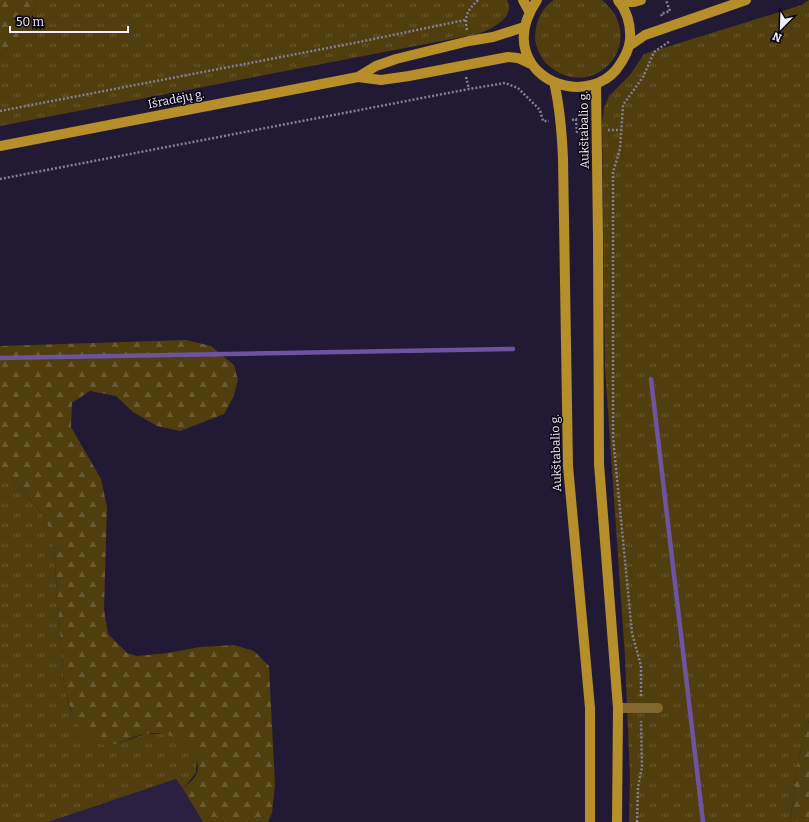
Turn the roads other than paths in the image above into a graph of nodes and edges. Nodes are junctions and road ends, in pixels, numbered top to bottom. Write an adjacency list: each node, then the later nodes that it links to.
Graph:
1 (523, 0): 6 (main road)
2 (537, 0): 6 (main road)
3 (641, 0): 5 (main road)
4 (746, 0): 8 (main road)
5 (618, 1): 8 (main road)
6 (529, 11): 7 (main road)
7 (524, 27): 9 (main road); 10 (main road, Išradėjų g.)
8 (629, 46): 12 (main road)
9 (531, 64): 10 (main road, Išradėjų g.); 11 (main road)
10 (358, 77): 13 (main road, Išradėjų g.)
11 (554, 82): 12 (main road); 16 (main road, Aukštabalio g.)
12 (596, 84): 14 (main road, Aukštabalio g.)
13 (0, 146)
14 (618, 708): 15 (street); 17 (main road, Aukštabalio g.)
15 (658, 708)
16 (590, 822)
17 (617, 822)

